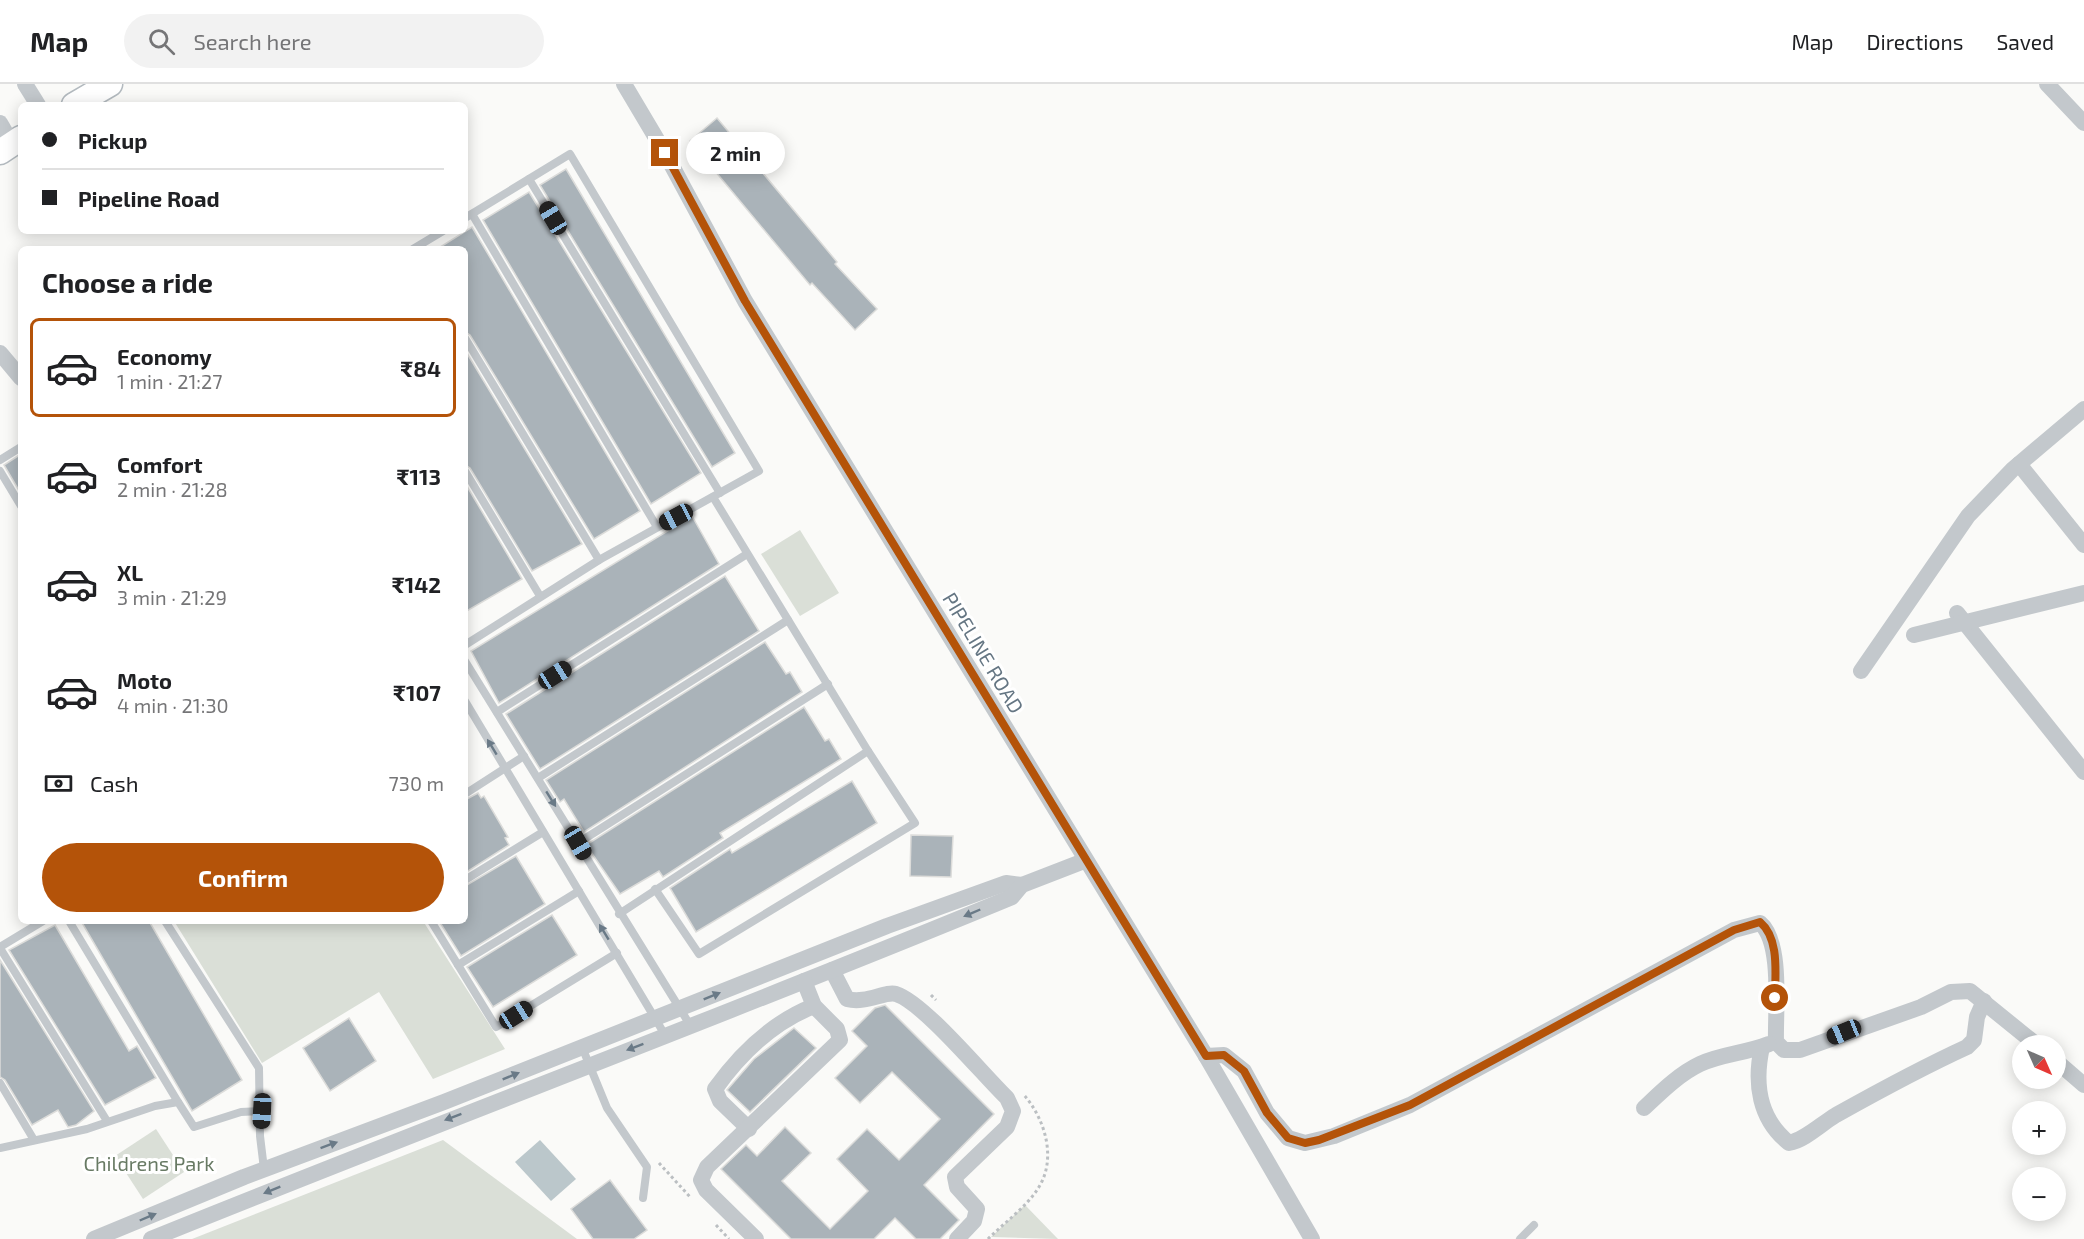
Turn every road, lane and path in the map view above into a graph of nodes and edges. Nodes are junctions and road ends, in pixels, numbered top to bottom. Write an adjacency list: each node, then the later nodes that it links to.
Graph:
1 (25, 84): 5 (street)
2 (110, 84): 6 (street)
3 (624, 84): 48 (street, PIPELINE ROAD)
4 (2047, 84): 8 (street)
5 (36, 102)
6 (79, 102)
7 (0, 123): 9 (street)
8 (2084, 123)
9 (11, 145)
10 (529, 179): 11 (lane); 23 (lane); 23 (lane)
11 (468, 216): 25 (lane)
12 (438, 234): 13 (lane)
13 (418, 246)
14 (468, 343): 28 (lane)
15 (0, 353): 16 (street)
16 (18, 374)
17 (2084, 410): 20 (street)
18 (18, 449): 19 (lane)
19 (0, 460)
20 (2019, 464): 26 (street); 36 (street)
21 (0, 471): 24 (lane)
22 (468, 476): 30 (lane)
23 (717, 495): 25 (lane); 27 (lane)
24 (18, 501)
25 (657, 527): 28 (lane)
26 (2084, 545)
27 (747, 554): 32 (lane); 39 (lane)
28 (599, 560): 30 (lane)
29 (2084, 593): 31 (street)
30 (540, 596): 34 (lane)
31 (1961, 618): 33 (street); 43 (street)
32 (788, 620): 37 (lane); 44 (lane)
33 (1914, 635)
34 (468, 643)
35 (468, 665): 39 (lane)
36 (1861, 671)
37 (828, 684): 40 (lane); 47 (lane)
38 (468, 708): 42 (lane, one-way to 38)
39 (497, 712): 41 (lane)
40 (868, 751): 51 (lane); 51 (lane)
41 (524, 756): 42 (lane); 44 (lane)
42 (505, 768): 45 (lane); 46 (lane)
43 (2084, 772)
44 (538, 778): 47 (lane, one-way to 47)
45 (468, 792)
46 (543, 832): 49 (lane); 52 (lane)
47 (578, 843): 53 (lane)
48 (1084, 861): 50 (street); 74 (street, PIPELINE ROAD)
49 (468, 878)
50 (1022, 885): 58 (street); 59 (street, one-way to 59)
51 (655, 889): 53 (lane)
52 (579, 891): 61 (lane, one-way to 52); 62 (lane)
53 (619, 914): 67 (lane)
54 (38, 924): 60 (lane)
55 (71, 924): 79 (lane)
56 (167, 924): 81 (lane)
57 (433, 924): 62 (lane)
58 (887, 926): 59 (lane); 67 (street, one-way to 58)
59 (895, 945): 63 (street)
60 (0, 948): 82 (lane)
61 (617, 953): 62 (lane); 68 (lane)
62 (458, 965)
63 (832, 970): 64 (street); 96 (street)
64 (804, 981): 66 (street); 69 (street)
65 (1984, 1001): 71 (street); 72 (street); 72 (street)
66 (814, 1006): 83 (street); 83 (street)
67 (680, 1008): 68 (street); 69 (lane)
68 (656, 1018): 70 (lane); 73 (street)
69 (690, 1025): 70 (street)
70 (665, 1035): 75 (street, one-way to 75)
71 (2025, 1035)
72 (1769, 1045): 74 (street); 80 (street)
73 (582, 1047): 75 (lane); 87 (street, one-way to 73)
74 (1206, 1056): 97 (street, PIPELINE ROAD)
75 (588, 1065): 86 (lane); 93 (street, one-way to 93)
76 (2066, 1069): 78 (street)
77 (0, 1083): 84 (lane)
78 (2084, 1085)
79 (178, 1102): 81 (lane); 82 (lane)
80 (1644, 1108)
81 (262, 1111): 87 (lane)
82 (107, 1121): 84 (lane)
83 (749, 1129): 95 (street)
84 (34, 1140): 85 (lane)
85 (0, 1148)
86 (647, 1167): 88 (lane); 89 (path)
87 (264, 1169): 92 (street, one-way to 87)
88 (643, 1198)
89 (697, 1204)
90 (713, 1222): 94 (path)
91 (1534, 1225): 98 (lane)
92 (94, 1239)
93 (151, 1239)
94 (729, 1239)
95 (756, 1239)
96 (957, 1239)
97 (1312, 1239)
98 (1520, 1239)

